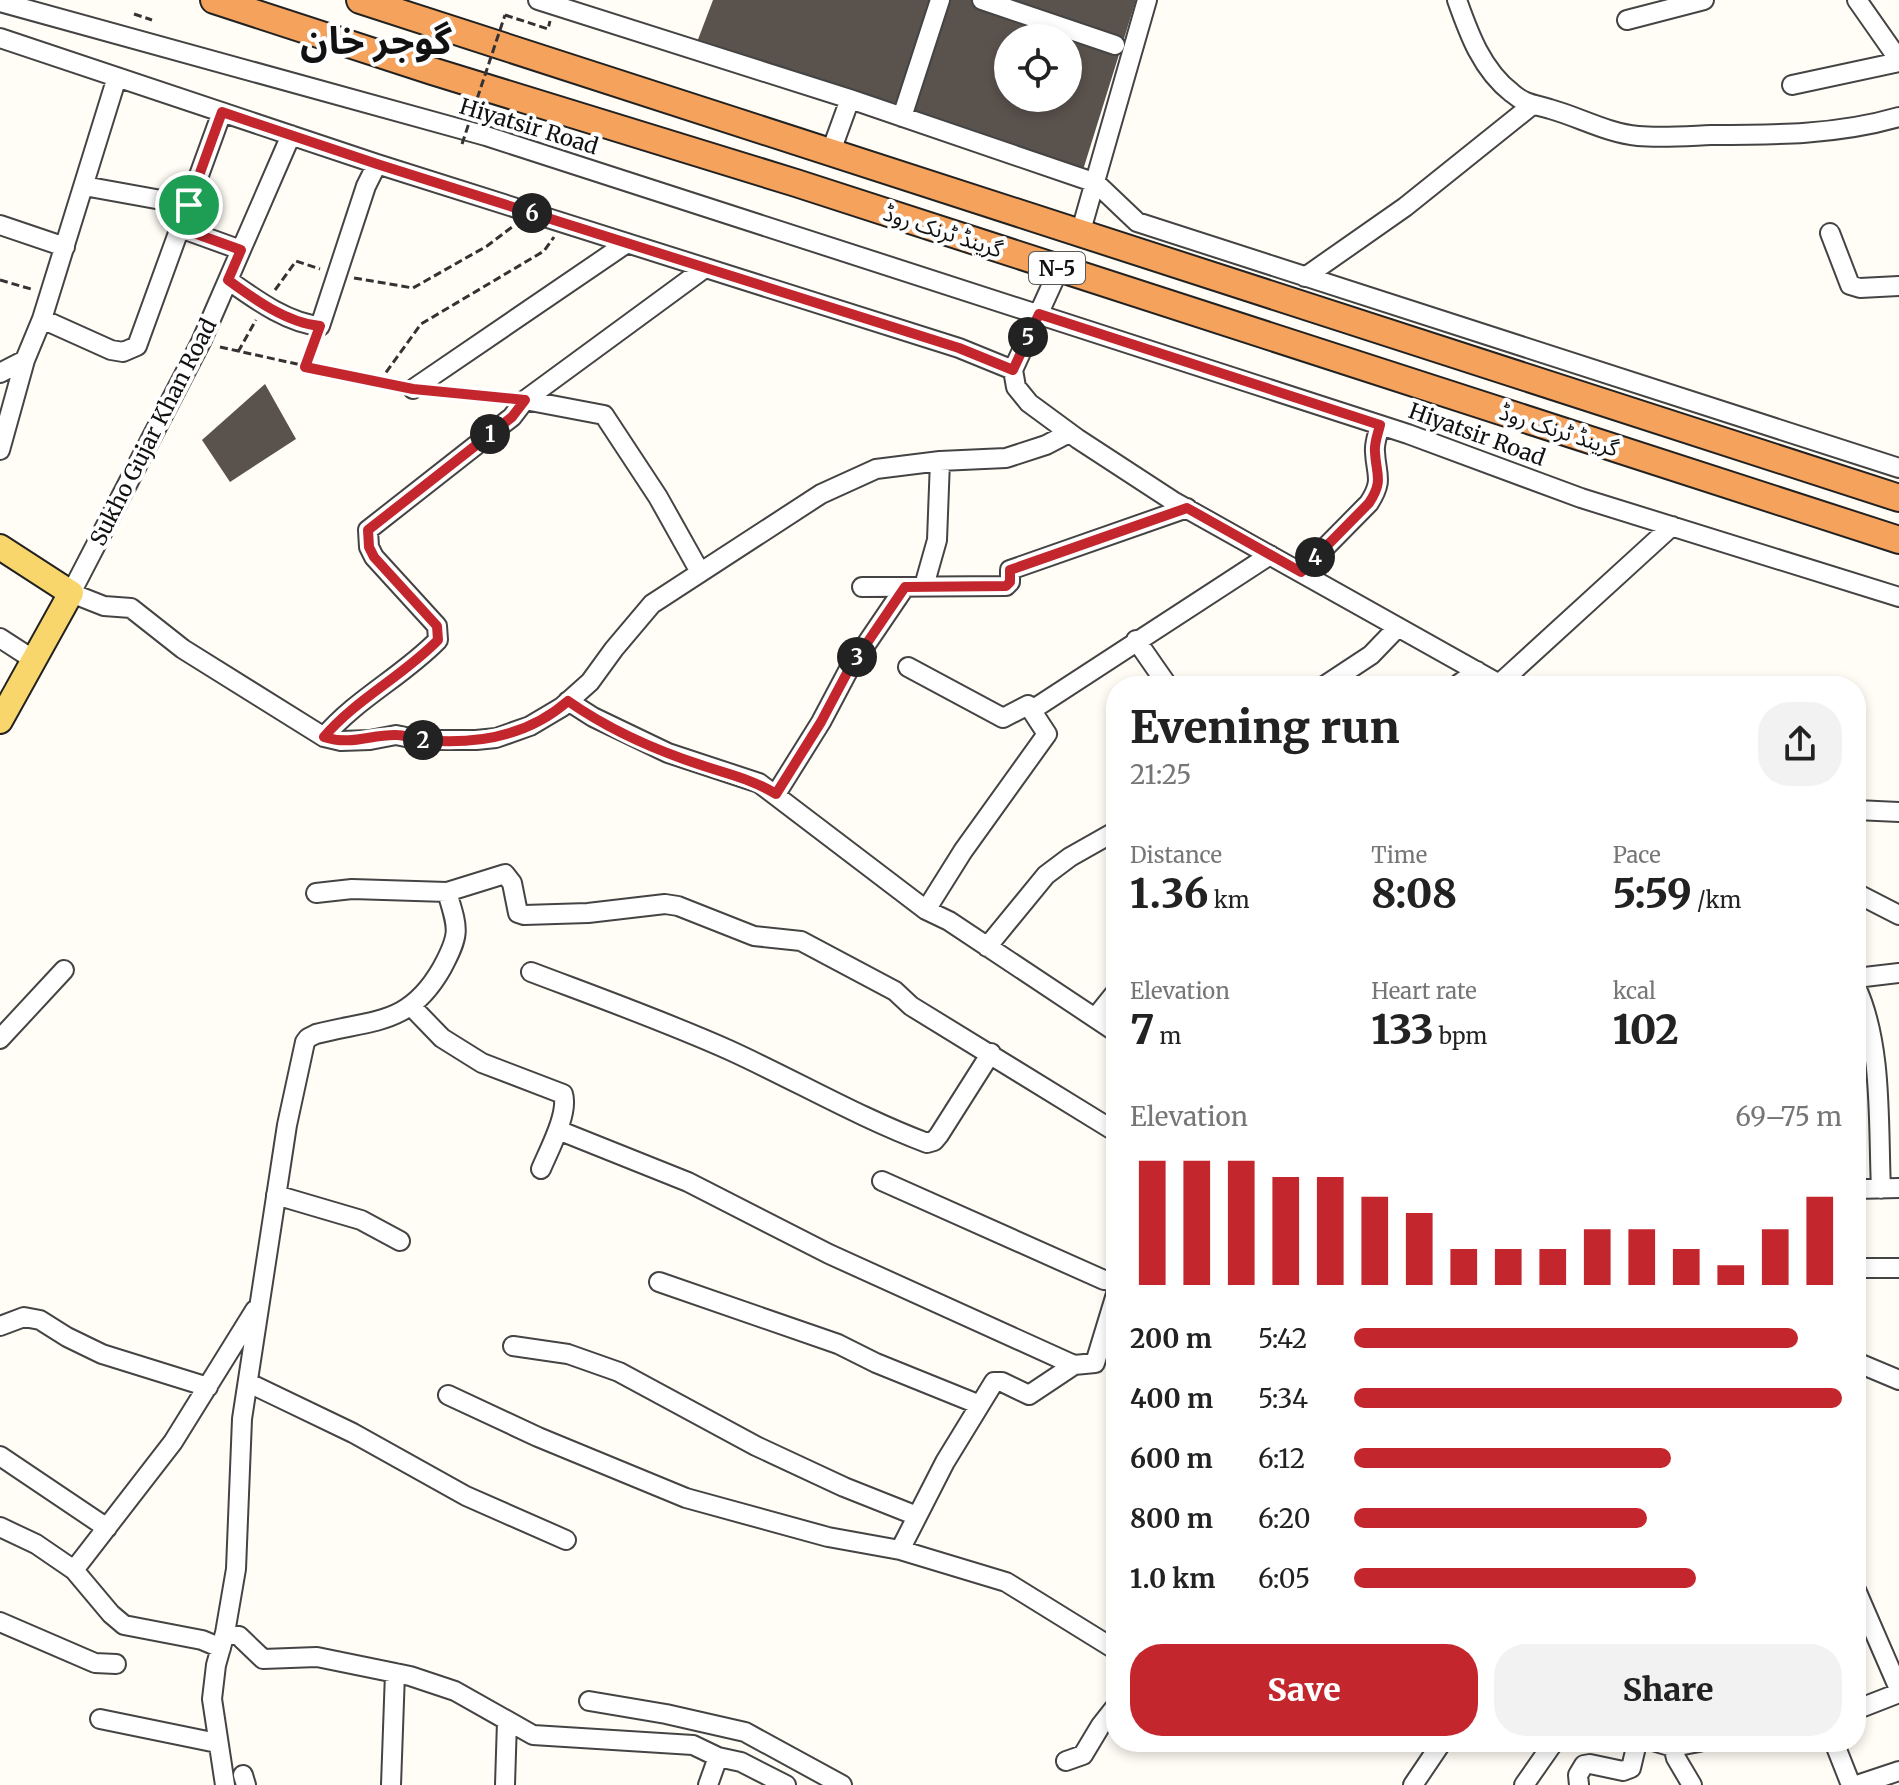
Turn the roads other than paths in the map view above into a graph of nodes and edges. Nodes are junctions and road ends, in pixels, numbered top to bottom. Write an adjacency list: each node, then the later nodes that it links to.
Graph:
1 (214, 0): 38 (highway, گرینڈ ٹرنک روڈ / N-5)
2 (360, 0): 11 (highway, گرینڈ ٹرنک روڈ / N-5)
3 (940, 0): 22 (street)
4 (982, 0): 15 (street)
5 (1147, 0): 27 (street)
6 (1457, 0): 20 (street)
7 (1704, 0): 13 (street)
8 (1857, 0): 16 (street)
9 (0, 2): 42 (street, Hiyatsir Road)
10 (546, 3): 12 (street)
11 (389, 4): 25 (highway, گرینڈ ٹرنک روڈ / N-5)
12 (595, 9): 19 (street)
13 (1627, 20)
14 (0, 38): 17 (street)
15 (1115, 45)
16 (1898, 58): 18 (street)
17 (117, 77): 21 (street); 28 (street)
18 (1792, 85)
19 (850, 99): 22 (street); 25 (street)
20 (1531, 106): 23 (street); 39 (street)
21 (222, 112): 24 (street); 29 (street)
22 (902, 117): 27 (street)
23 (1899, 117)
24 (291, 135): 26 (street); 36 (street, Sukho Gujar Khan Road)
25 (830, 154): 33 (highway, گرینڈ ٹرنک روڈ / N-5)
26 (377, 164): 34 (street); 40 (street)
27 (1096, 183): 33 (street); 39 (street)
28 (84, 186): 29 (street); 35 (street)
29 (189, 205): 31 (street)
30 (0, 225): 35 (street)
31 (180, 228): 36 (street); 43 (street)
32 (1830, 233): 41 (street)
33 (1080, 234): 54 (highway, گرینڈ ٹرنک روڈ / N-5)
34 (627, 243): 37 (street); 47 (street)
35 (65, 247): 43 (street)
36 (241, 250): 40 (street, Sukho Gujar Khan Road)
37 (705, 268): 45 (street); 48 (street)
38 (1059, 269): 42 (street); 58 (highway, گرینڈ ٹرنک روڈ / N-5)
39 (1305, 277): 53 (street)
40 (228, 280): 67 (street, Sukho Gujar Khan Road)
41 (1899, 286)
42 (1039, 314): 45 (street); 49 (street, Hiyatsir Road)
43 (42, 319): 44 (street)
44 (25, 360): 46 (street); 51 (street)
45 (1013, 370): 50 (street)
46 (0, 373)
47 (413, 389)
48 (525, 400): 62 (street); 83 (street)
49 (1380, 425): 57 (street, Hiyatsir Road); 63 (street)
50 (1069, 433): 52 (street); 56 (street)
51 (0, 450)
52 (940, 461): 62 (street); 64 (street)
53 (1899, 468)
54 (1871, 489): 55 (highway, گرینڈ ٹرنک روڈ / N-5); 58 (highway)
55 (1899, 498)
56 (1187, 508): 61 (street); 64 (street)
57 (1672, 526): 68 (street, Hiyatsir Road); 79 (street)
58 (1858, 527): 59 (highway, گرینڈ ٹرنک روڈ / N-5)
59 (1899, 540)
60 (0, 547): 67 (main road)
61 (1270, 555): 63 (street); 71 (street)
62 (700, 572): 80 (street)
63 (1301, 572): 69 (street)
64 (924, 586): 66 (street)
65 (862, 587): 66 (street)
66 (905, 587): 84 (street)
67 (71, 593): 72 (main road, Sukho Gujar Khan Road); 83 (street)
68 (1899, 597)
69 (1398, 627): 74 (street); 76 (street)
70 (0, 638): 72 (street)
71 (1136, 640): 75 (street); 81 (street)
72 (34, 660): 82 (main road, Sukho Gujar Khan Road)
73 (908, 667): 81 (street)
74 (1477, 671): 77 (street); 78 (street)
75 (1161, 676)
76 (1339, 676)
77 (1470, 676)
78 (1486, 676)
79 (1511, 676)
80 (568, 701): 83 (street); 84 (street)
81 (1032, 710): 91 (street)
82 (0, 721)
83 (324, 737)
84 (776, 794): 91 (street)
85 (1866, 810): 86 (street)
86 (1899, 812)
87 (1106, 837): 93 (street)
88 (447, 892): 89 (street); 99 (street); 104 (street)
89 (316, 893)
90 (1866, 898): 92 (street)
91 (926, 910): 93 (street)
92 (1899, 915)
93 (987, 947): 101 (street)
94 (64, 970): 103 (street)
95 (531, 972): 104 (street)
96 (1899, 973): 97 (street)
97 (1866, 977)
98 (1106, 1004): 101 (street)
99 (411, 1006): 106 (street); 111 (street)
100 (1866, 1015): 109 (street)
101 (1095, 1018): 102 (street)
102 (1106, 1025)
103 (0, 1039)
104 (991, 1053): 105 (street)
105 (1106, 1126)
106 (558, 1130): 107 (street); 121 (street)
107 (541, 1169)
108 (882, 1181): 115 (street)
109 (1890, 1188): 110 (street)
110 (1866, 1189)
111 (276, 1195): 112 (street); 117 (street)
112 (400, 1241)
113 (1866, 1268): 114 (street)
114 (1899, 1268)
115 (1106, 1280)
116 (659, 1282): 127 (street)
117 (259, 1303): 124 (street); 125 (street)
118 (0, 1326): 125 (street)
119 (1106, 1327): 121 (street)
120 (513, 1346): 129 (street)
121 (1074, 1365): 127 (street)
122 (1866, 1366): 123 (street)
123 (1899, 1380)
124 (249, 1383): 132 (street); 137 (street)
125 (208, 1387): 131 (street)
126 (448, 1395): 133 (street)
127 (980, 1405): 129 (street)
128 (0, 1456): 131 (street)
129 (917, 1516): 133 (street)
130 (0, 1527): 134 (street)
131 (107, 1528): 134 (street)
132 (566, 1540)
133 (900, 1550): 138 (street)
134 (74, 1570): 137 (street)
135 (1866, 1613): 141 (street)
136 (0, 1622): 139 (street)
137 (228, 1639): 140 (street); 148 (street)
138 (1106, 1644)
139 (116, 1664)
140 (395, 1673): 146 (street); 158 (street)
141 (1899, 1691): 143 (street)
142 (589, 1701): 147 (street)
143 (1866, 1706)
144 (100, 1719): 148 (street)
145 (1106, 1719): 155 (street)
146 (507, 1721): 147 (street); 159 (street)
147 (696, 1734): 154 (street); 162 (street)
148 (217, 1743): 157 (street)
149 (1435, 1752): 163 (street)
150 (1547, 1752): 164 (street)
151 (1635, 1752): 165 (street)
152 (1672, 1752): 166 (street)
153 (1838, 1752): 167 (street)
154 (718, 1757): 160 (street); 161 (street)
155 (1066, 1761)
156 (1899, 1771): 168 (street)
157 (225, 1785)
158 (391, 1785)
159 (505, 1785)
160 (708, 1785)
161 (786, 1785)
162 (842, 1785)
163 (1413, 1785)
164 (1524, 1785)
165 (1579, 1785)
166 (1692, 1785)
167 (1851, 1785)
168 (1857, 1785)

